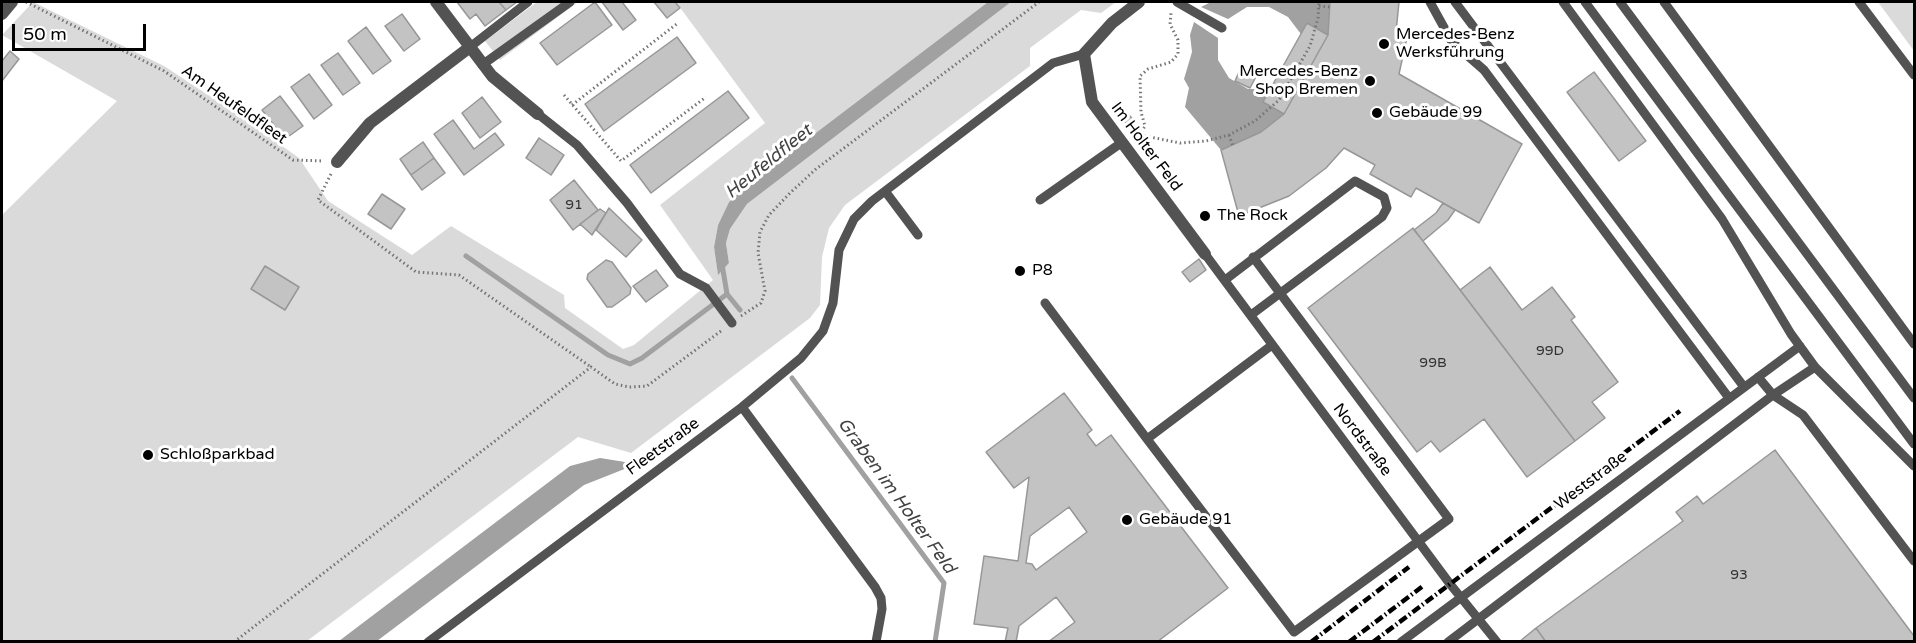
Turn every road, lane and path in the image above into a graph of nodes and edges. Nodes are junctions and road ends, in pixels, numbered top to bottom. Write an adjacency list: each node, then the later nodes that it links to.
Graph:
1 (12, 2): 18 (street)
2 (24, 2): 35 (path, Am Heufeldfleet)
3 (436, 2): 21 (street)
4 (528, 2): 21 (lane)
5 (570, 2): 23 (lane)
6 (1040, 2): 45 (path)
7 (1139, 2): 22 (street)
8 (1430, 2): 55 (lane)
9 (1455, 2): 52 (lane)
10 (1563, 2): 48 (lane)
11 (1585, 2): 58 (lane)
12 (1620, 2): 54 (lane)
13 (1664, 2): 46 (lane)
14 (1859, 2): 26 (lane)
15 (1179, 3): 20 (lane); 31 (path)
16 (1319, 4): 17 (path); 24 (path)
17 (1330, 7)
18 (2, 14)
19 (678, 23): 29 (path)
20 (1222, 28)
21 (470, 47): 23 (street); 35 (street)
22 (1084, 54): 33 (street, Im Holter Feld); 36 (lane)
23 (482, 65): 30 (street)
24 (1297, 68): 25 (path); 32 (path)
25 (1306, 75)
26 (1914, 75)
27 (564, 95): 29 (path)
28 (706, 97): 29 (path)
29 (572, 105)
30 (538, 114): 45 (lane)
31 (1140, 135): 32 (path); 33 (path)
32 (1228, 135): 34 (path)
33 (1121, 143): 37 (lane); 39 (street, Im Holter Feld)
34 (1233, 146)
35 (337, 162): 49 (path)
36 (885, 191): 38 (lane); 56 (lane, Fleetstraße)
37 (1040, 200)
38 (918, 235)
39 (1205, 254): 41 (lane, Nordstraße)
40 (1253, 257): 41 (lane); 42 (lane); 42 (lane)
41 (1225, 280): 44 (lane, Nordstraße)
42 (1280, 293): 44 (lane); 60 (lane)
43 (1045, 303): 57 (lane)
44 (1251, 315): 47 (lane, Nordstraße)
45 (731, 321): 49 (path)
46 (1914, 344)
47 (1272, 345): 57 (lane); 60 (lane, Nordstraße)
48 (1800, 346): 50 (lane); 51 (lane, Weststraße)
49 (591, 367): 64 (path)
50 (1815, 367): 53 (lane); 59 (lane)
51 (1758, 377): 52 (lane, Weststraße); 53 (lane)
52 (1744, 387): 55 (lane, Weststraße)
53 (1773, 395): 61 (lane); 63 (lane)
54 (1914, 398)
55 (1729, 399): 62 (lane, Weststraße)
56 (742, 407): 65 (lane, Fleetstraße); 66 (lane)
57 (1147, 439): 60 (lane)
58 (1914, 444)
59 (1914, 466)
60 (1419, 541): 62 (lane, Nordstraße)
61 (1914, 561)
62 (1461, 597): 63 (lane, Nordstraße); 67 (lane, Weststraße)
63 (1478, 619): 68 (lane); 69 (lane, Nordstraße)
64 (234, 642)
65 (428, 642)
66 (876, 642)
67 (1401, 642)
68 (1448, 642)
69 (1497, 642)

